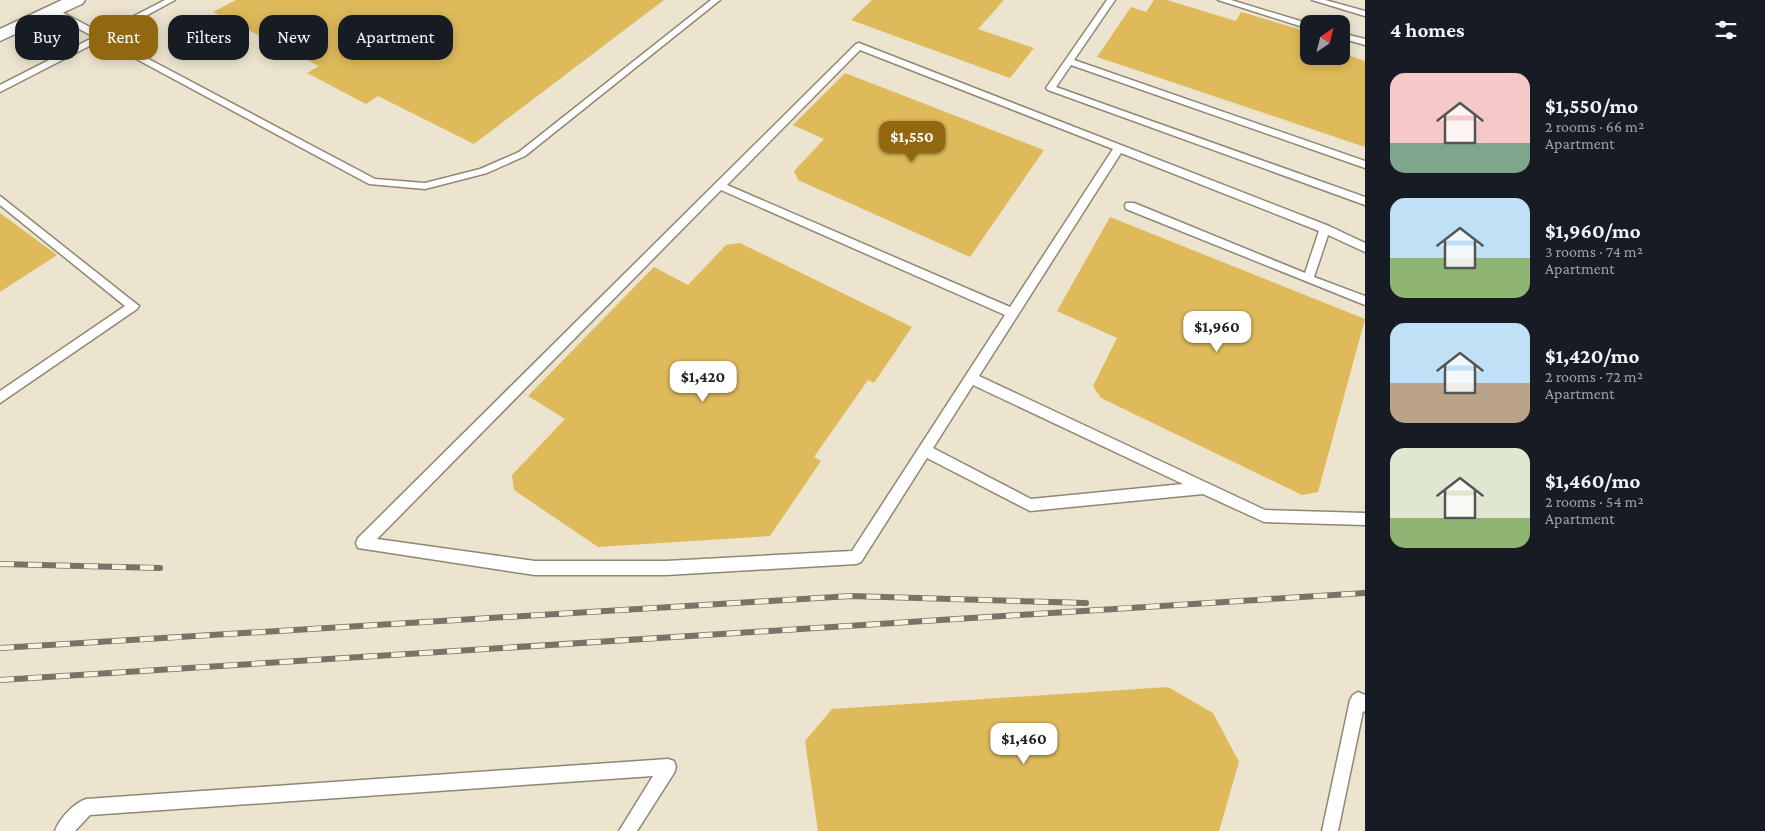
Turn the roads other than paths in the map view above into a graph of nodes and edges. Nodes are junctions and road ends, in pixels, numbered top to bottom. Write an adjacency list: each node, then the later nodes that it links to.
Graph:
1 (76, 0): 7 (street)
2 (172, 0): 9 (lane)
3 (716, 0): 16 (lane)
4 (1111, 0): 17 (lane)
5 (1222, 0): 10 (lane)
6 (1316, 0): 8 (lane)
7 (53, 11): 11 (lane); 12 (street)
8 (1365, 14)
9 (143, 15)
10 (1300, 23)
11 (89, 31)
12 (0, 36)
13 (1350, 38): 14 (lane)
14 (1365, 42)
15 (89, 43): 18 (lane)
16 (143, 60)
17 (1069, 61): 20 (lane); 23 (lane)
18 (0, 89)
19 (1120, 148): 21 (lane); 25 (lane); 29 (lane)
20 (1365, 165)
21 (720, 186): 29 (lane); 32 (lane)
22 (0, 200): 31 (lane)
23 (1365, 200)
24 (1130, 206): 27 (lane)
25 (1325, 229): 26 (lane); 27 (lane)
26 (1365, 248)
27 (1308, 279): 28 (lane)
28 (1365, 301)
29 (1012, 313): 30 (lane)
30 (971, 378): 32 (lane); 33 (lane)
31 (0, 398)
32 (924, 450): 33 (lane)
33 (1204, 488): 34 (lane)
34 (1365, 519)
35 (1365, 704): 38 (lane)
36 (63, 831): 37 (lane)
37 (627, 831)
38 (1330, 831)

